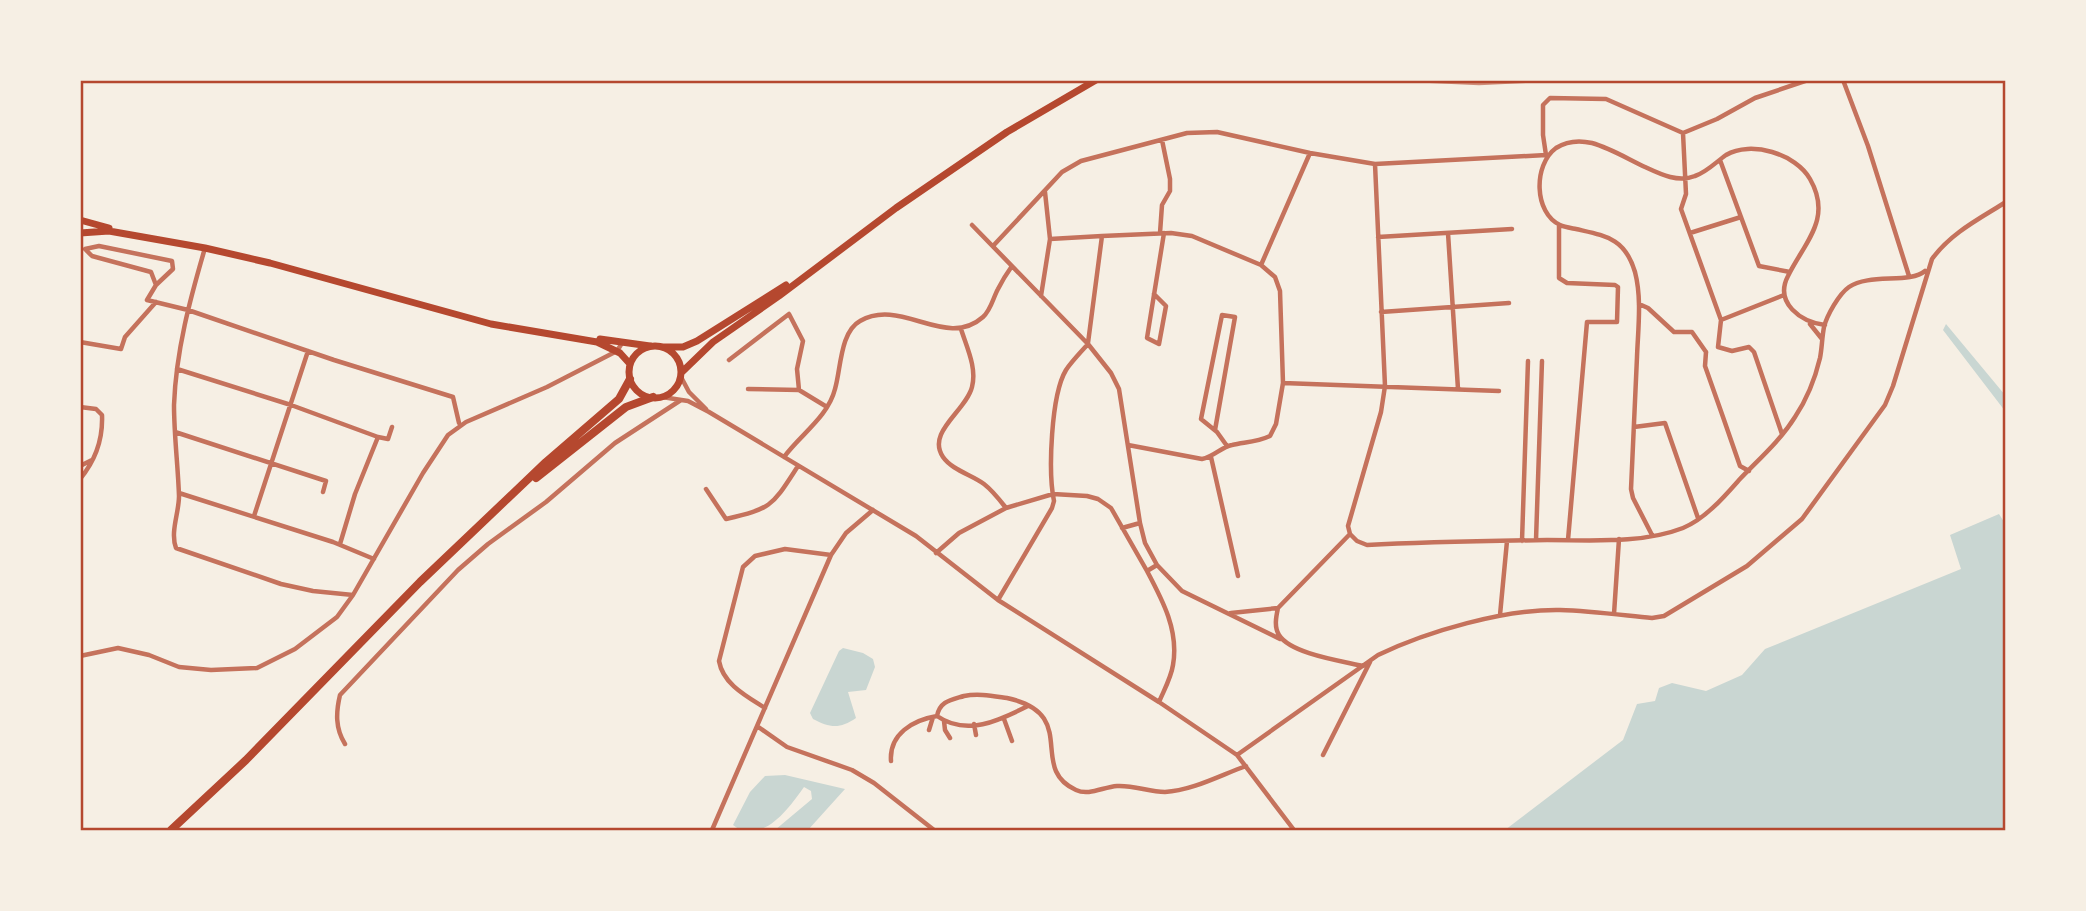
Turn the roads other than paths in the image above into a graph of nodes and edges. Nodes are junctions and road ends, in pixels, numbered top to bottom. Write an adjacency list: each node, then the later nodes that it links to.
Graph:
1 (1096, 80): 30 (main road)
2 (1808, 80): 4 (street)
3 (1843, 80): 33 (street)
4 (1683, 134): 7 (street); 10 (street)
5 (1161, 140): 6 (street); 11 (street); 19 (street)
6 (1311, 153): 9 (street); 28 (street)
7 (1546, 155): 9 (street); 10 (street); 16 (street)
8 (1720, 160): 10 (street); 13 (street); 32 (street)
9 (1375, 164): 23 (street)
10 (1684, 178): 21 (street)
11 (1045, 191): 25 (street); 26 (street)
12 (2006, 202): 31 (street)
13 (1741, 217): 21 (street); 32 (street)
14 (80, 220): 24 (main road)
15 (972, 225): 26 (street)
16 (1559, 225): 40 (street); 111 (street)
17 (1512, 229): 20 (street)
18 (80, 233): 24 (main road)
19 (1162, 233): 22 (street); 28 (street); 35 (street)
20 (1448, 233): 23 (street); 41 (street)
21 (1690, 233): 44 (street)
22 (1102, 236): 25 (street); 52 (street)
23 (1378, 237): 43 (street)
24 (150, 238): 27 (main road)
25 (1051, 239): 37 (street)
26 (993, 246): 29 (street)
27 (205, 248): 42 (street); 48 (main road)
28 (1261, 265): 66 (street)
29 (1012, 266): 37 (street); 47 (street)
30 (814, 268): 54 (main road); 64 (main road)
31 (1927, 270): 33 (street); 126 (street)
32 (1790, 272): 36 (street)
33 (1909, 276): 46 (street)
34 (156, 285): 34 (street); 38 (street)
35 (1154, 294): 35 (street)
36 (1784, 295): 44 (street); 45 (street)
37 (1041, 296): 52 (street)
38 (156, 302): 42 (street); 50 (street)
39 (1509, 303): 41 (street)
40 (1639, 304): 58 (street); 79 (street)
41 (1453, 307): 43 (street); 69 (street)
42 (188, 310): 56 (street); 63 (street)
43 (1381, 312): 67 (street)
44 (1721, 320): 55 (street)
45 (1810, 323): 46 (street); 49 (street)
46 (1825, 325): 49 (street)
47 (961, 329): 76 (street); 102 (street)
48 (564, 336): 51 (main road); 57 (main road)
49 (1823, 340): 83 (street)
50 (80, 342)
51 (622, 342): 53 (main road); 57 (street)
52 (1088, 344): 85 (street); 100 (street)
53 (652, 346): 54 (main road); 62 (main road)
54 (663, 347): 64 (main road)
55 (1718, 347): 58 (street); 83 (street)
56 (308, 351): 74 (street); 78 (street)
57 (617, 351): 62 (main road); 118 (street)
58 (1706, 352): 92 (street)
59 (729, 360): 70 (street)
60 (1542, 360): 110 (street)
61 (1528, 361): 114 (street)
62 (630, 364): 65 (main road)
63 (177, 369): 74 (street); 82 (street)
64 (681, 375): 72 (main road); 77 (street)
65 (631, 379): 72 (main road); 101 (main road)
66 (1283, 383): 67 (street); 86 (street)
67 (1385, 386): 69 (street); 108 (street)
68 (748, 389): 70 (street)
69 (1458, 389): 71 (street)
70 (799, 390): 76 (street)
71 (1499, 391)
72 (658, 397): 73 (street); 101 (main road)
73 (682, 400): 77 (street); 144 (street)
74 (291, 405): 84 (street); 90 (street)
75 (80, 407): 89 (street)
76 (827, 407): 87 (street)
77 (709, 412): 87 (street)
78 (459, 423)
79 (1634, 427): 105 (street); 109 (street)
80 (392, 428): 84 (street)
81 (1215, 430): 81 (street); 86 (street)
82 (175, 432): 90 (street); 99 (street)
83 (1782, 435): 94 (street)
84 (378, 437): 115 (street)
85 (1128, 445): 88 (street); 106 (street)
86 (1227, 446): 88 (street)
87 (784, 457): 91 (street)
88 (1211, 457): 121 (street)
89 (95, 458): 93 (street); 96 (street)
90 (272, 464): 98 (street); 104 (street)
91 (798, 466): 97 (street); 103 (street)
92 (1740, 466): 94 (street); 95 (street)
93 (80, 468): 96 (street)
94 (1749, 471): 95 (street)
95 (1741, 478): 105 (street)
96 (80, 479)
97 (706, 489)
98 (323, 492)
99 (179, 493): 104 (street); 122 (street)
100 (1053, 494): 102 (street); 107 (street); 123 (street)
101 (498, 508): 149 (main road)
102 (1006, 508): 116 (street)
103 (873, 510): 116 (street); 117 (street)
104 (254, 516): 115 (street)
105 (1698, 518): 109 (street)
106 (1140, 523): 107 (street); 119 (street)
107 (1122, 528): 120 (street)
108 (1350, 534): 113 (street); 124 (street)
109 (1652, 535): 112 (street)
110 (1536, 540): 111 (street); 114 (street)
111 (1568, 540): 112 (street)
112 (1619, 540): 126 (street)
113 (1507, 541): 114 (street); 127 (street)
114 (1522, 541)
115 (340, 544): 118 (street)
116 (936, 553): 123 (street)
117 (831, 555): 134 (street); 134 (street)
118 (374, 559): 122 (street)
119 (1157, 565): 120 (street); 125 (street)
120 (1147, 571): 132 (street)
121 (1238, 576)
122 (353, 595): 129 (street)
123 (998, 600): 132 (street)
124 (1278, 607): 125 (street); 128 (street)
125 (1230, 613): 128 (street)
126 (1614, 614): 127 (street)
127 (1500, 615): 130 (street)
128 (1285, 642): 131 (street)
129 (80, 656)
130 (1370, 661): 131 (street); 146 (street)
131 (1363, 666): 145 (street)
132 (1159, 702): 145 (street)
133 (1028, 706): 135 (street); 136 (street); 148 (street)
134 (765, 708): 139 (street)
135 (935, 716): 137 (street); 140 (street); 147 (street)
136 (1004, 719): 138 (street); 143 (street)
137 (944, 721): 138 (street); 142 (street)
138 (974, 724): 141 (street)
139 (757, 726): 150 (street); 151 (street)
140 (929, 730)
141 (976, 735)
142 (950, 738)
143 (1013, 741)
144 (345, 744)
145 (1237, 755): 148 (street)
146 (1323, 755)
147 (891, 761)
148 (1246, 766): 152 (street)
149 (171, 831)
150 (712, 831)
151 (934, 831)
152 (1294, 831)

